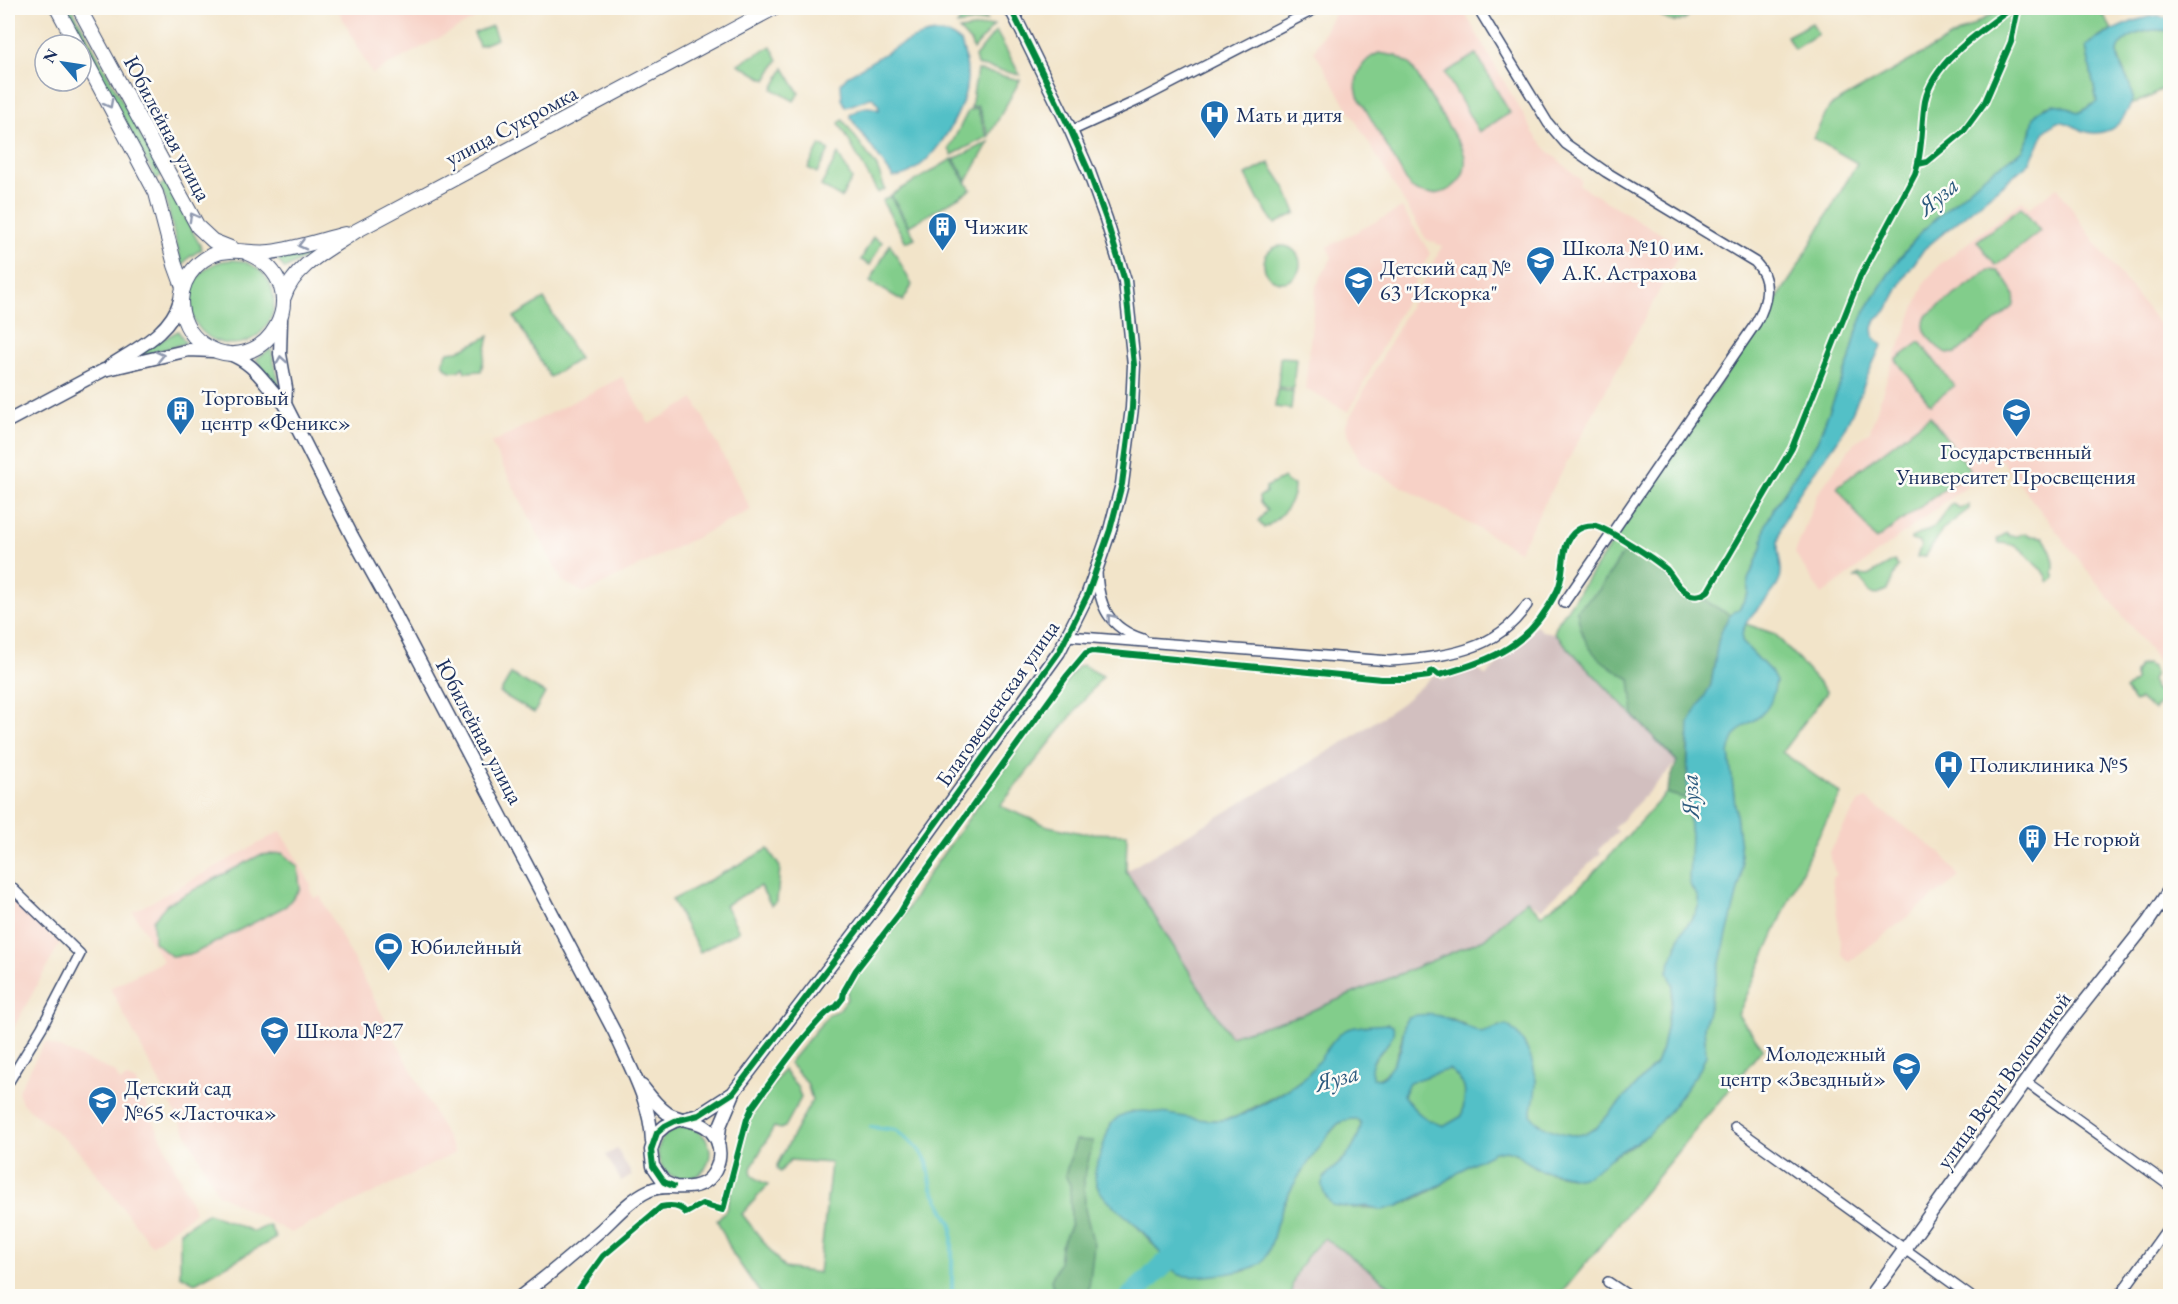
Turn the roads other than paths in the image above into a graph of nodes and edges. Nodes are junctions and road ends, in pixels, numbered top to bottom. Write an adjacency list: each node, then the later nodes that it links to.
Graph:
1 (57, 8): 7 (main road)
2 (79, 8): 11 (main road, Юбилейная улица, one-way to 2)
3 (774, 8): 10 (main road, улица Сукромка)
4 (1317, 8): 9 (street)
5 (1478, 8): 20 (street)
6 (1010, 9): 9 (street, Благовещенская улица)
7 (71, 33)
8 (93, 75): 12 (main road, Юбилейная улица, one-way to 12)
9 (1071, 131): 19 (street, Благовещенская улица)
10 (356, 231): 11 (main road, one-way to 11); 13 (main road, улица Сукромка)
11 (242, 252): 12 (main road); 13 (main road)
12 (182, 292): 15 (main road); 16 (street)
13 (284, 297): 14 (main road)
14 (282, 317): 15 (main road); 17 (street, Юбилейная улица, one-way to 14)
15 (222, 352): 16 (street, one-way to 15); 17 (street, Юбилейная улица)
16 (104, 370): 18 (street)
17 (285, 404): 26 (street, Юбилейная улица)
18 (8, 421)
19 (1097, 572): 22 (street, Благовещенская улица); 23 (street, one-way to 19)
20 (1564, 603)
21 (1527, 604): 23 (street)
22 (1068, 636): 23 (street); 29 (street, Благовещенская улица)
23 (1154, 643)
24 (8, 884): 28 (street)
25 (2170, 889): 27 (street, улица Веры Волошиной)
26 (636, 1079): 30 (street, Юбилейная улица); 32 (street, Юбилейная улица)
27 (2026, 1082): 36 (street); 39 (street, улица Веры Волошиной)
28 (8, 1083)
29 (737, 1088): 30 (street); 33 (street)
30 (686, 1119): 32 (street); 33 (street)
31 (1735, 1127): 39 (street)
32 (652, 1143): 34 (street)
33 (718, 1143): 35 (street)
34 (650, 1157): 35 (street); 37 (street)
35 (673, 1186): 37 (street)
36 (2170, 1186)
37 (637, 1197): 41 (street)
38 (2170, 1225): 45 (street)
39 (1906, 1249): 43 (street, улица Веры Волошиной); 44 (street)
40 (1608, 1281): 42 (street)
41 (521, 1296)
42 (1629, 1296)
43 (1871, 1296)
44 (1971, 1296)
45 (2119, 1296)

